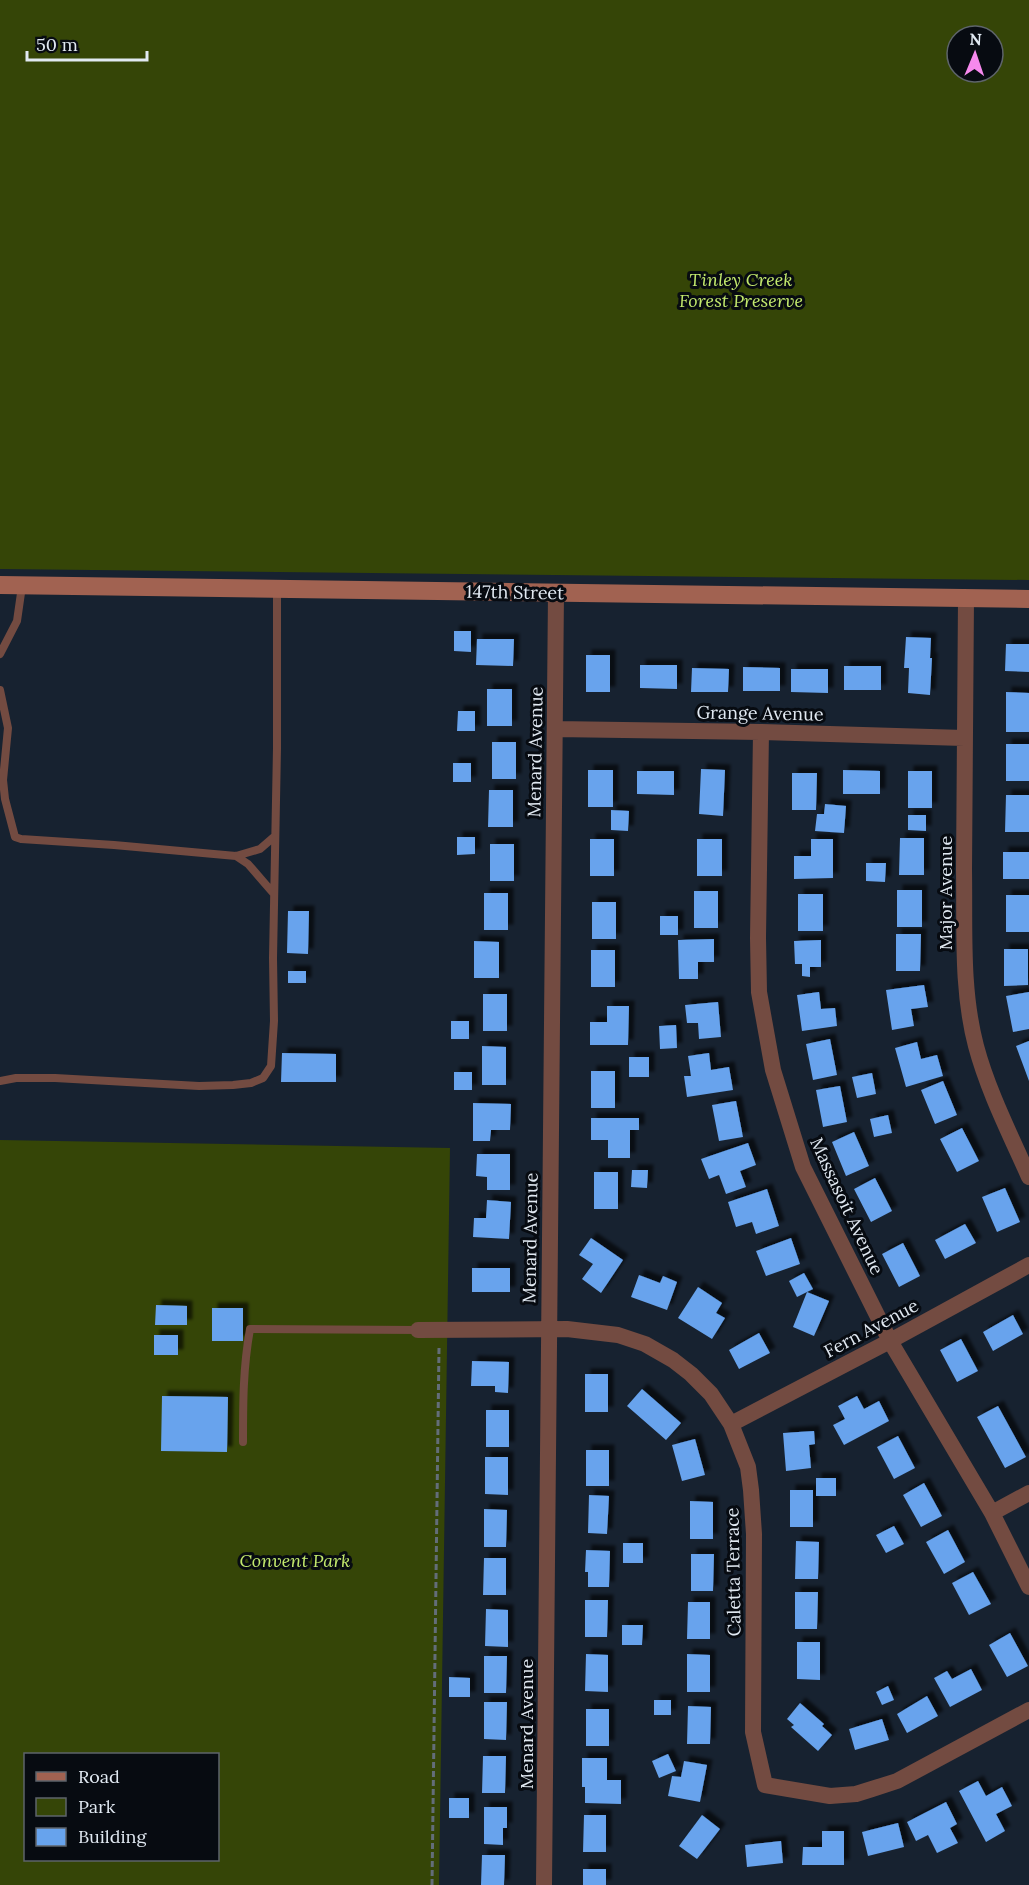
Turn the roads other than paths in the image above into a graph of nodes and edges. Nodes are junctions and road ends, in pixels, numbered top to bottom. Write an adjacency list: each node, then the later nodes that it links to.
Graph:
1 (0, 585): 2 (main road, 147th Street)
2 (22, 586): 3 (main road, 147th Street); 7 (lane)
3 (277, 589): 4 (main road, 147th Street); 12 (lane)
4 (556, 592): 5 (main road, 147th Street); 9 (street, Menard Avenue)
5 (966, 598): 6 (main road, 147th Street); 11 (street, Major Avenue)
6 (1029, 599)
7 (0, 654)
8 (0, 690): 13 (lane)
9 (555, 729): 10 (street, Grange Avenue); 18 (street, Menard Avenue)
10 (760, 732): 11 (street, Grange Avenue); 20 (street, Massasoit Avenue)
11 (964, 738): 16 (street, Major Avenue)
12 (275, 836): 13 (lane); 14 (lane)
13 (236, 856): 14 (lane)
14 (274, 894): 15 (lane)
15 (0, 1081)
16 (1029, 1177)
17 (1029, 1264): 20 (street, Fern Avenue)
18 (548, 1329): 19 (street, Caletta Terrace); 21 (street, Caletta Terrace); 27 (street, Menard Avenue)
19 (418, 1330): 22 (lane)
20 (890, 1341): 21 (street, Fern Avenue); 24 (street, Massasoit Avenue)
21 (731, 1424): 26 (street, Caletta Terrace)
22 (243, 1442)
23 (1029, 1493): 24 (street)
24 (992, 1513): 25 (street, Massasoit Avenue)
25 (1029, 1587)
26 (1029, 1710)
27 (544, 1885)

